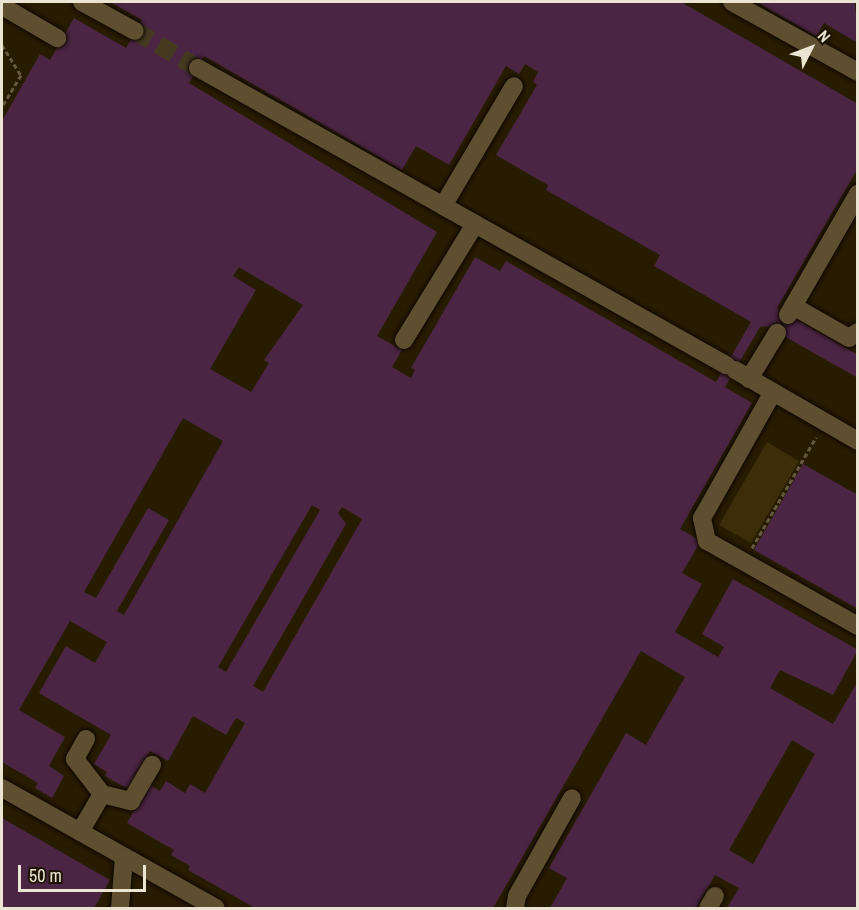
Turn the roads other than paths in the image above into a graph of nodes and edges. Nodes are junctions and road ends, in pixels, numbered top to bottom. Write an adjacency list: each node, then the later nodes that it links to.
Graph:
1 (82, 2): 4 (street)
2 (732, 2): 7 (street)
3 (2, 6): 5 (street)
4 (135, 32)
5 (57, 39)
6 (198, 68): 10 (street)
7 (858, 72)
8 (514, 86): 10 (street)
9 (858, 194): 12 (street)
10 (443, 206): 11 (street)
11 (475, 224): 14 (street); 15 (street)
12 (858, 332)
13 (777, 333): 15 (street)
14 (404, 340)
15 (737, 371): 16 (street)
16 (773, 392): 17 (street); 18 (street)
17 (858, 441)
18 (858, 626)
19 (86, 739): 22 (street)
20 (152, 765): 22 (street)
21 (2, 788): 24 (street)
22 (102, 794): 24 (street)
23 (572, 798): 28 (street)
24 (81, 832): 25 (street)
25 (124, 857): 26 (street); 27 (street)
26 (120, 909)
27 (216, 909)
28 (515, 909)

